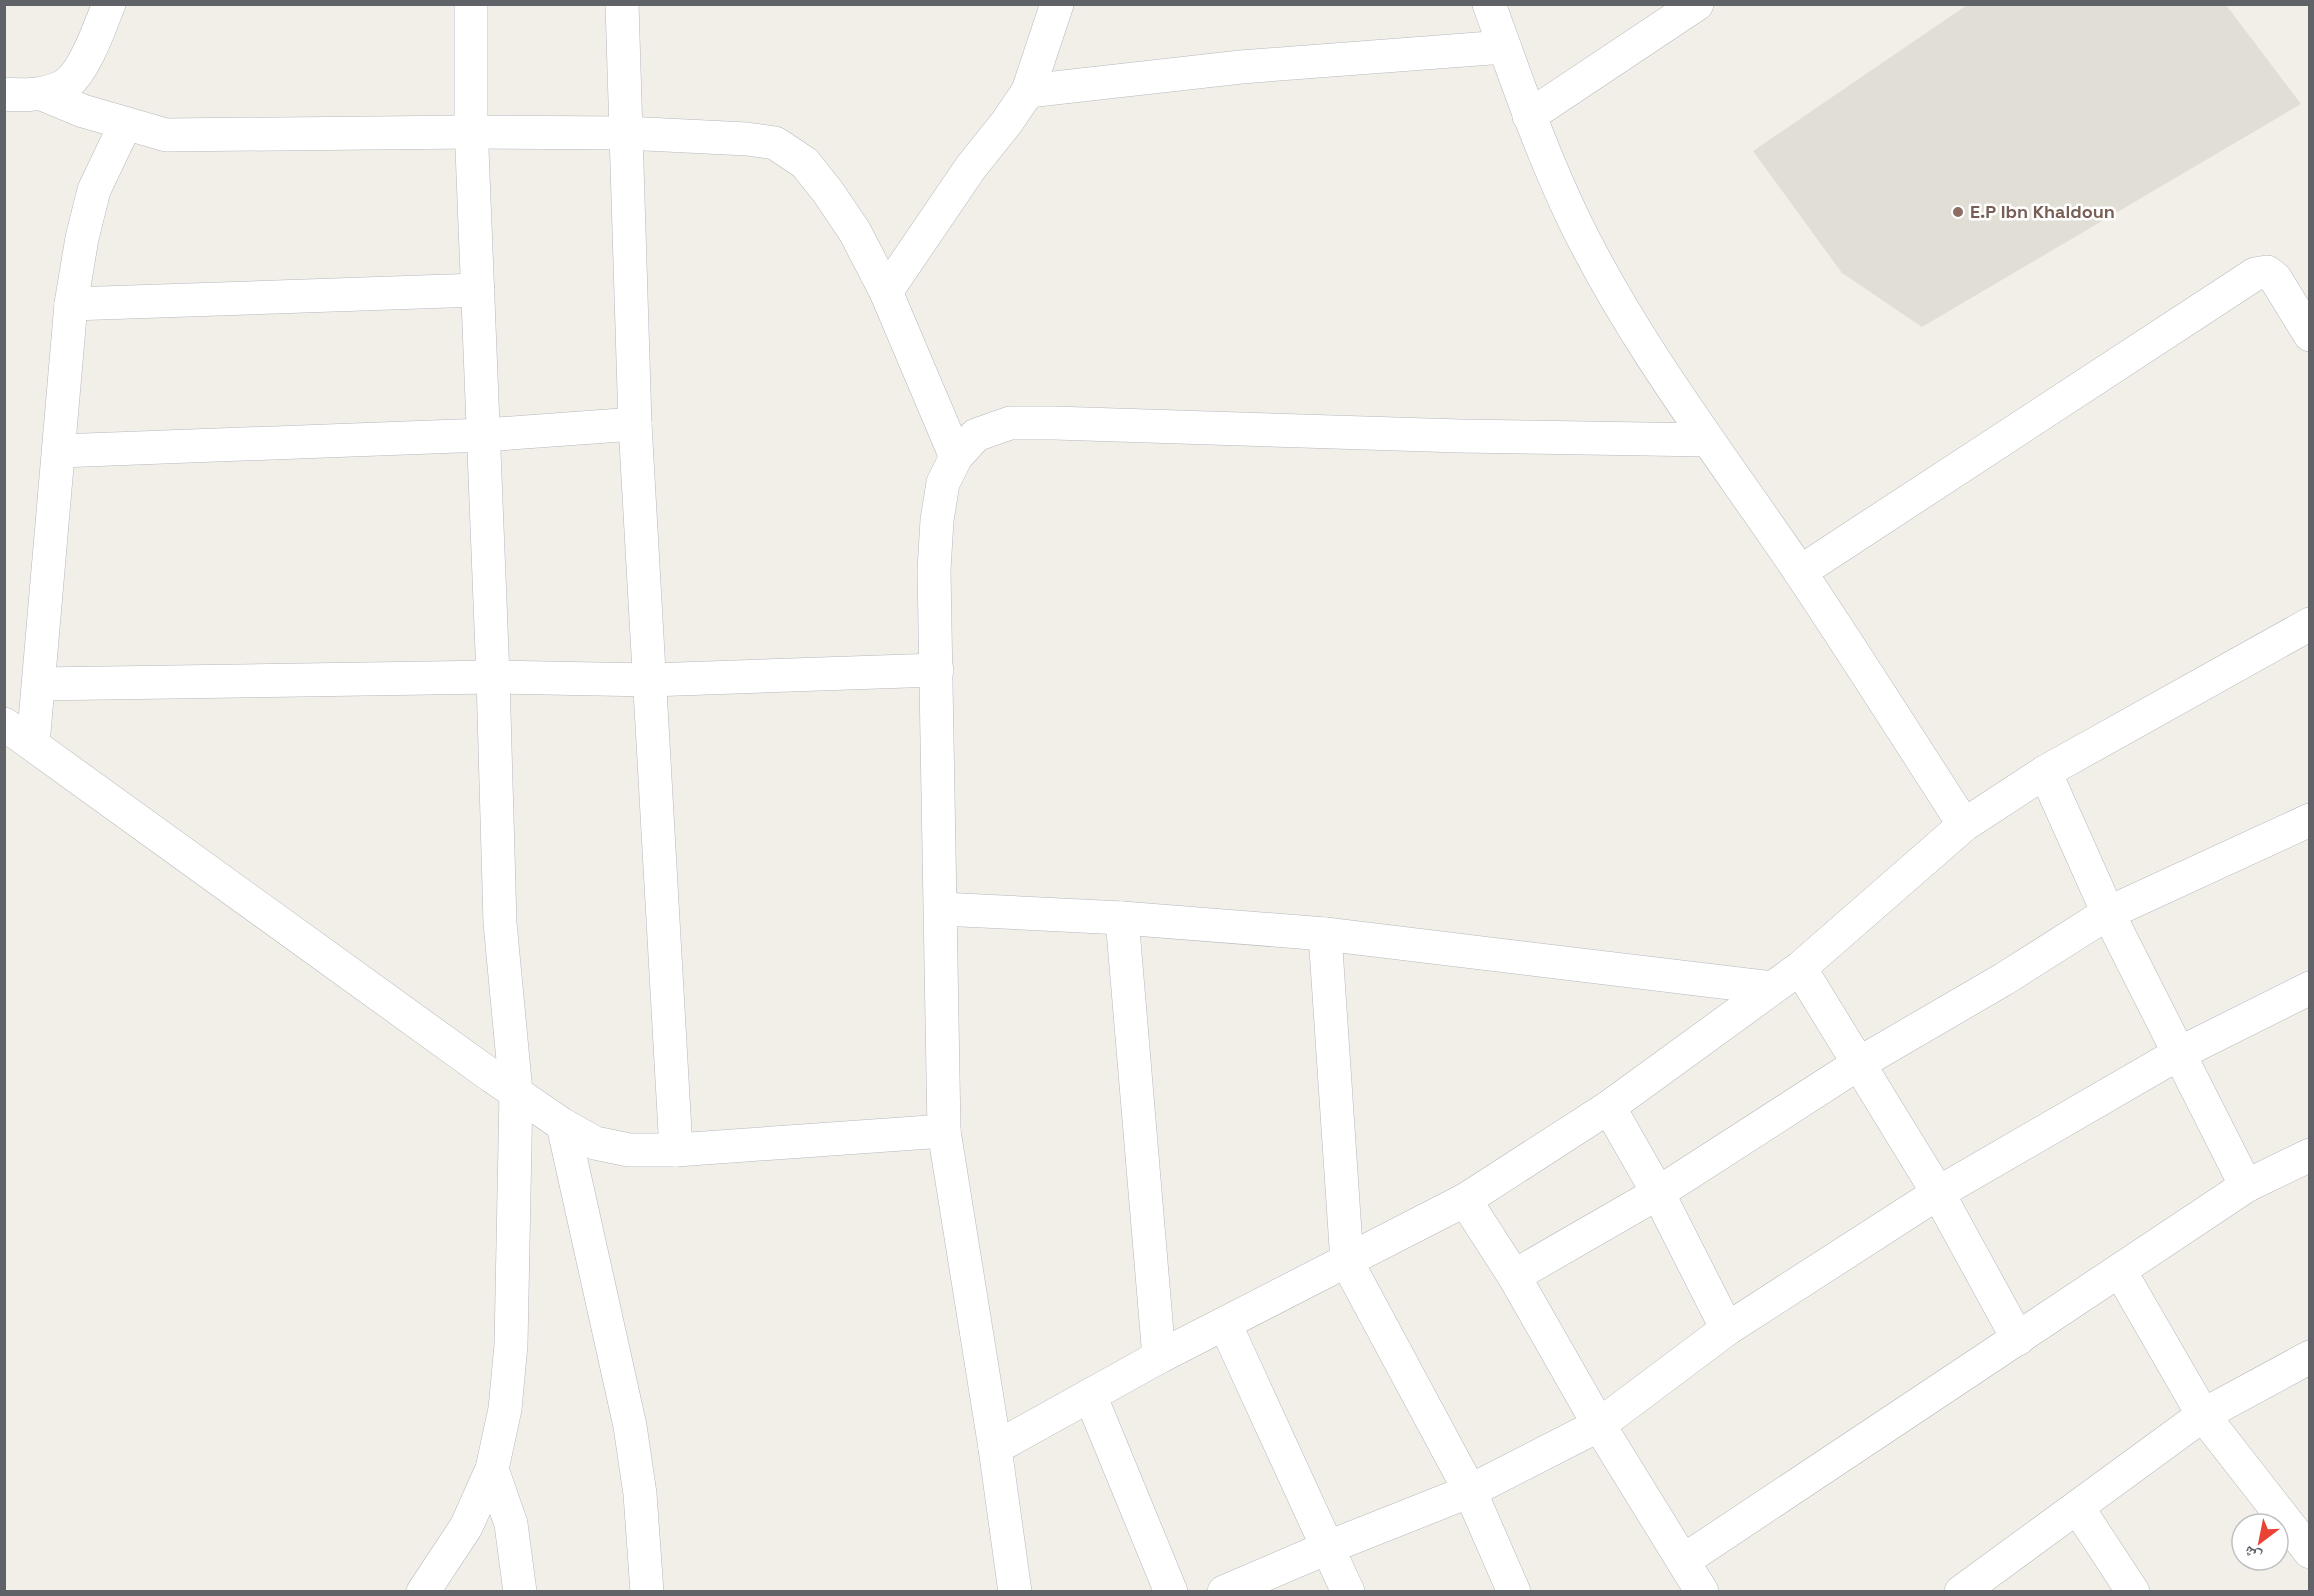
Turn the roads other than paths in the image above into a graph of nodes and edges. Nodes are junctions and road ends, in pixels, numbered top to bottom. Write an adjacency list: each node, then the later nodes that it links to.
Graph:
1 (109, 4): 10 (street)
2 (471, 4): 13 (street)
3 (622, 4): 14 (street)
4 (1057, 4): 8 (street)
5 (1489, 4): 7 (street)
6 (1697, 4): 11 (street)
7 (1504, 47): 8 (street); 11 (street)
8 (1028, 91): 16 (street)
9 (4, 94): 10 (street)
10 (42, 94): 12 (street)
11 (1529, 116): 21 (street)
12 (125, 125): 13 (street); 17 (street)
13 (471, 132): 14 (street); 15 (street)
14 (625, 133): 16 (street); 19 (street)
15 (478, 290): 17 (street); 20 (street)
16 (886, 292): 23 (street)
17 (71, 304): 22 (street)
18 (2310, 335): 24 (street)
19 (635, 424): 20 (street); 28 (street)
20 (484, 435): 22 (street); 27 (street)
21 (1707, 440): 23 (street); 24 (street)
22 (59, 451): 29 (street)
23 (956, 457): 26 (street)
24 (1800, 572): 34 (street)
25 (2310, 624): 32 (street)
26 (937, 670): 28 (street); 35 (street)
27 (493, 677): 28 (street); 29 (street); 44 (street)
28 (650, 680): 48 (street)
29 (39, 684): 31 (street)
30 (4, 724): 31 (street)
31 (33, 744): 44 (street)
32 (2045, 772): 34 (street); 36 (street)
33 (2310, 820): 36 (street)
34 (1964, 825): 39 (street)
35 (941, 909): 37 (street); 47 (street)
36 (2108, 913): 42 (street); 43 (street)
37 (1122, 918): 38 (street); 60 (street)
38 (1325, 934): 41 (street); 54 (street)
39 (1800, 968): 41 (street); 43 (street)
40 (2310, 987): 42 (street)
41 (1773, 988): 45 (street)
42 (2178, 1054): 50 (street); 51 (street)
43 (1858, 1064): 51 (street); 52 (street)
44 (516, 1092): 46 (street); 66 (street)
45 (1609, 1107): 52 (street); 53 (street)
46 (563, 1125): 48 (street); 74 (street)
47 (944, 1131): 48 (street); 65 (street)
48 (676, 1150)
49 (2310, 1155): 50 (street)
50 (2246, 1186): 55 (street)
51 (1938, 1193): 58 (street); 59 (street)
52 (1658, 1194): 56 (street); 58 (street)
53 (1465, 1200): 54 (street); 56 (street)
54 (1347, 1262): 57 (street); 67 (street)
55 (2120, 1271): 59 (street); 63 (street)
56 (1514, 1276): 64 (street)
57 (1225, 1324): 60 (street); 69 (street)
58 (1727, 1329): 64 (street)
59 (2018, 1339): 71 (street)
60 (1159, 1357): 62 (street)
61 (2310, 1357): 63 (street)
62 (1090, 1395): 65 (street); 76 (street)
63 (2204, 1415): 68 (street); 70 (street)
64 (1599, 1425): 67 (street); 71 (street)
65 (995, 1448): 75 (street)
66 (492, 1469): 72 (street); 73 (street)
67 (1470, 1491): 69 (street); 79 (street)
68 (2078, 1508): 81 (street); 82 (street)
69 (1329, 1546): 77 (street); 78 (street)
70 (2310, 1552)
71 (1683, 1561): 80 (street)
72 (423, 1592)
73 (520, 1592)
74 (647, 1592)
75 (1015, 1592)
76 (1171, 1592)
77 (1224, 1592)
78 (1348, 1592)
79 (1514, 1592)
80 (1702, 1592)
81 (1961, 1592)
82 (2133, 1592)

